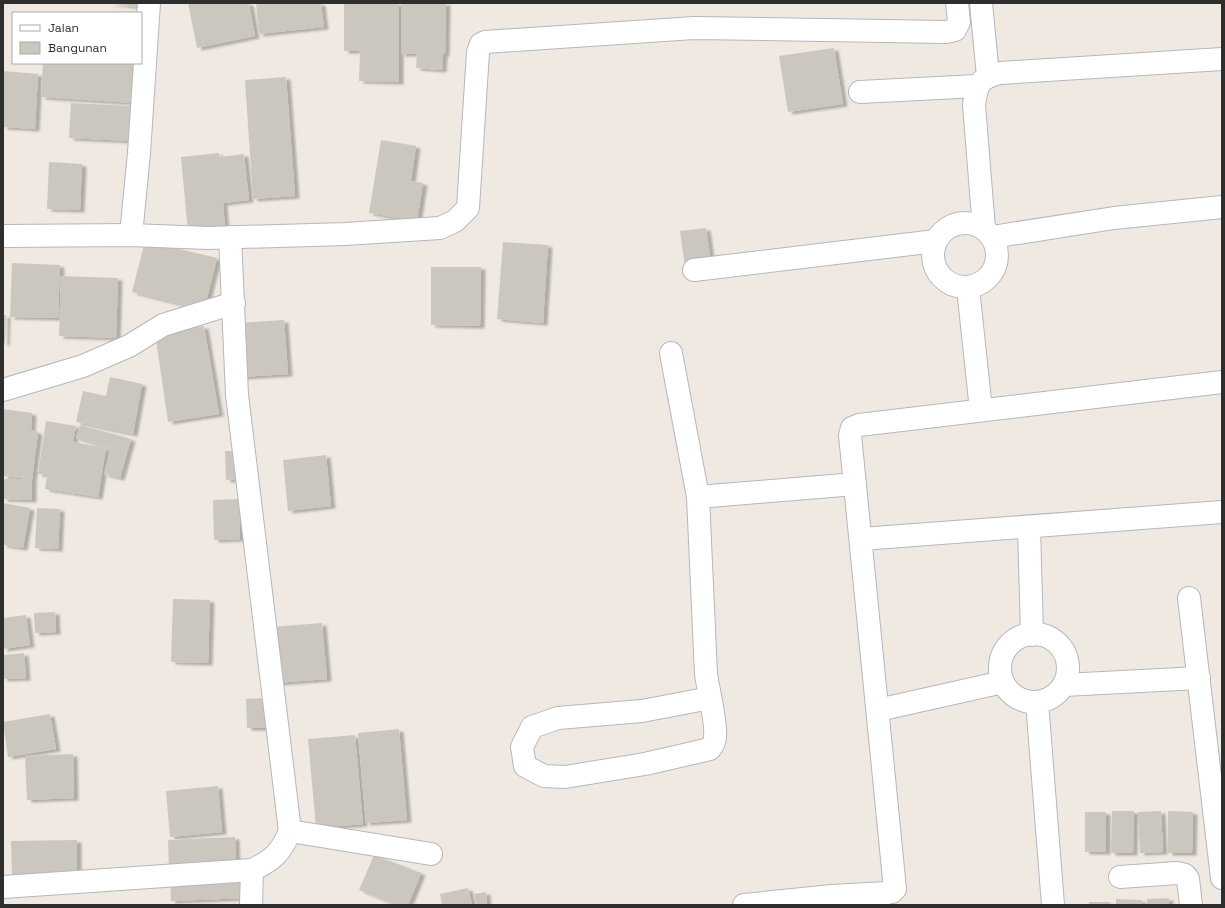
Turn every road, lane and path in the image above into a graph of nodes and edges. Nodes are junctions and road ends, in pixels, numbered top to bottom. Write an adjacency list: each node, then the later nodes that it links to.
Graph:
1 (149, 3): 9 (street)
2 (958, 3): 11 (street)
3 (981, 3): 5 (street)
4 (1222, 58): 5 (street)
5 (982, 81): 6 (street); 8 (street)
6 (860, 92)
7 (1222, 207): 8 (street)
8 (988, 233): 12 (street); 14 (street)
9 (131, 235): 10 (street); 11 (street)
10 (3, 236)
11 (230, 237): 15 (street)
12 (936, 241): 13 (street); 14 (street)
13 (694, 270)
14 (968, 288): 19 (street)
15 (234, 303): 18 (street); 33 (street)
16 (671, 353): 21 (street)
17 (1222, 382): 19 (street)
18 (3, 390)
19 (981, 410): 20 (street)
20 (855, 484): 21 (street); 24 (street)
21 (698, 497): 30 (street)
22 (1222, 512): 23 (street)
23 (1028, 527): 24 (street); 26 (street)
24 (861, 539): 32 (street)
25 (1189, 598): 27 (street)
26 (1032, 635): 28 (street); 29 (street)
27 (1199, 678): 29 (street); 37 (street)
28 (1003, 682): 31 (street); 32 (street)
29 (1064, 685): 31 (street)
30 (710, 698): 30 (street)
31 (1037, 702): 42 (street)
32 (878, 710): 39 (street)
33 (290, 831): 34 (street); 35 (street)
34 (431, 854)
35 (252, 870): 38 (street); 40 (street)
36 (1120, 877): 43 (street)
37 (1222, 878)
38 (3, 887)
39 (833, 900): 41 (street)
40 (251, 905)
41 (744, 905)
42 (1053, 905)
43 (1191, 905)

